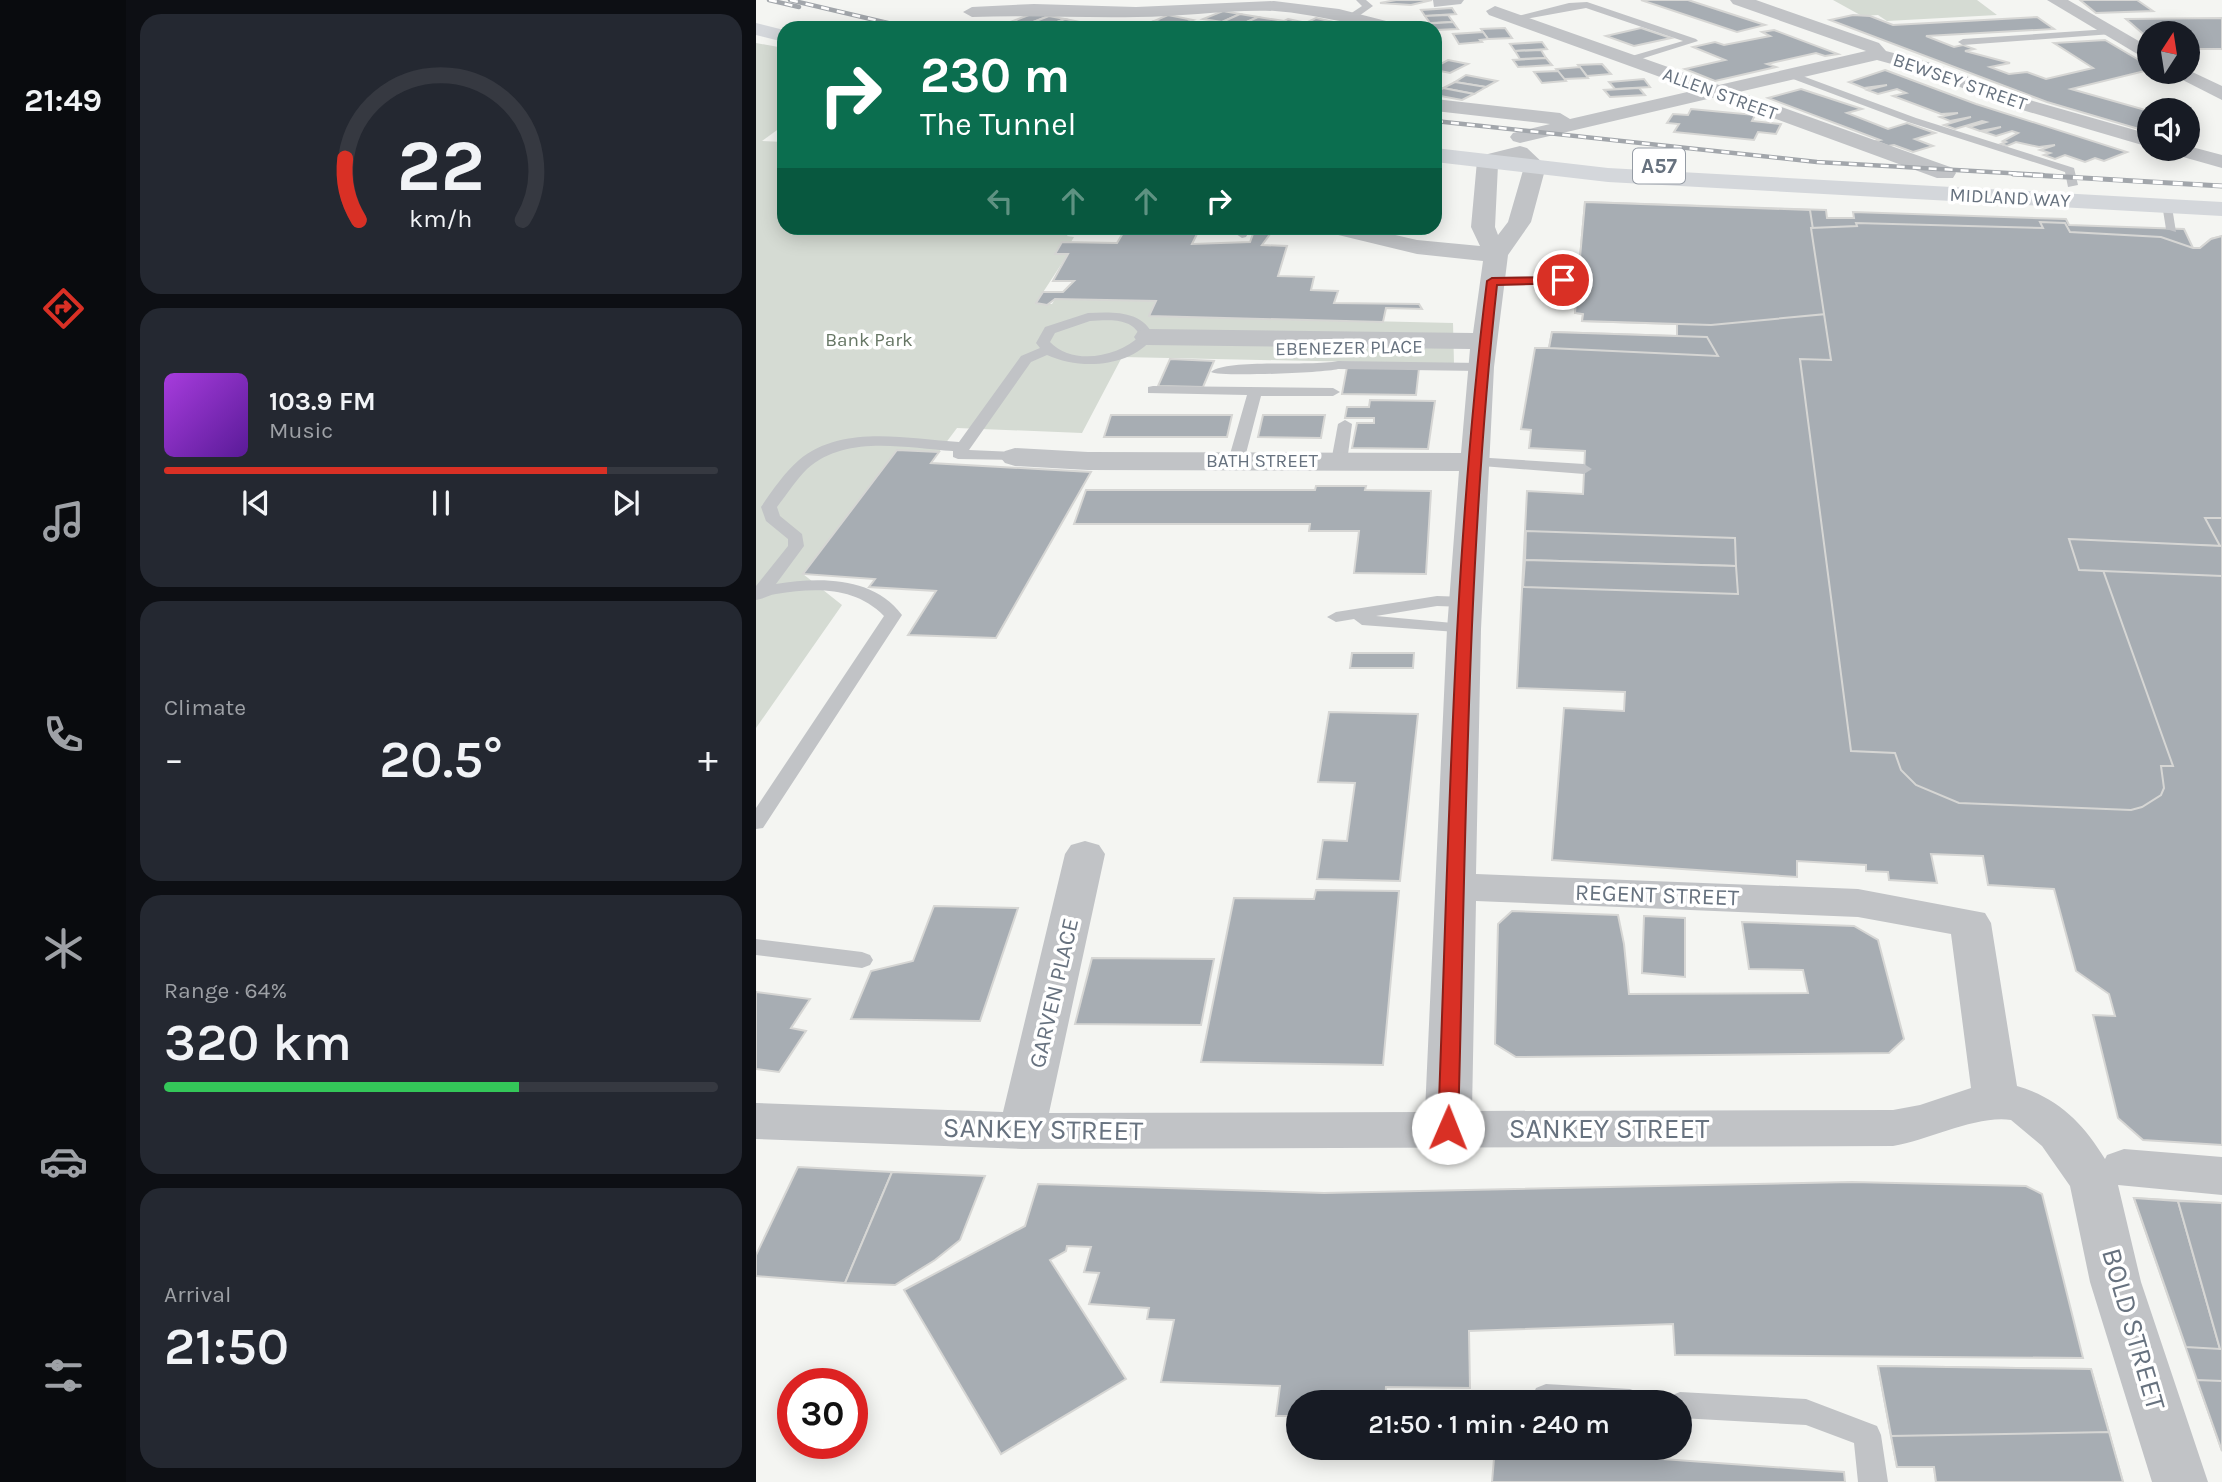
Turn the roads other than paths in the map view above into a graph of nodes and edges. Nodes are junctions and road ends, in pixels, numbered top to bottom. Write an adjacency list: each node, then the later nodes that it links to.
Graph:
1 (1466, 0): 6 (street, ALLEN STREET)
2 (1739, 0): 13 (street, BEWSEY STREET)
3 (2056, 0): 9 (street)
4 (1357, 8): 5 (street); 7 (street)
5 (972, 12)
6 (1515, 18): 14 (street, ALLEN STREET); 14 (lane)
7 (1380, 21)
8 (756, 31): 10 (highway)
9 (2109, 32): 11 (lane); 12 (street)
10 (777, 35)
11 (1963, 41)
12 (2137, 48)
13 (1877, 54): 15 (street); 21 (street, BEWSEY STREET)
14 (1628, 60): 17 (street, ALLEN STREET)
15 (1789, 74): 17 (street); 29 (lane)
16 (2200, 83): 18 (street)
17 (1712, 92): 20 (street); 28 (street, ALLEN STREET)
18 (2222, 94)
19 (1442, 106): 20 (street)
20 (1586, 120): 23 (street)
21 (2137, 137)
22 (1442, 143): 23 (highway, MIDLAND WAY / A57)
23 (1525, 152): 26 (highway, MIDLAND WAY / A57); 30 (highway, MIDLAND WAY / A57); 32 (street)
24 (1442, 156): 26 (highway, MIDLAND WAY / A57)
25 (2200, 156): 27 (street)
26 (1488, 162): 32 (street)
27 (2222, 162)
28 (1945, 173)
29 (2072, 185)
30 (2222, 209)
31 (1367, 235): 32 (street)
32 (1496, 255): 34 (street)
33 (1579, 280): 34 (lane)
34 (1492, 281): 37 (street)
35 (1147, 337): 36 (lane); 36 (lane); 37 (street)
36 (1046, 350): 43 (lane)
37 (1483, 354): 38 (lane, EBENEZER PLACE); 47 (street)
38 (1218, 372)
39 (1153, 390): 40 (lane)
40 (1255, 391): 41 (lane); 45 (lane)
41 (1333, 392)
42 (1345, 424): 46 (lane)
43 (962, 447): 44 (lane, BATH STREET); 49 (lane)
44 (1015, 457): 45 (street, BATH STREET)
45 (1236, 461): 46 (street, BATH STREET)
46 (1339, 462): 47 (street, BATH STREET)
47 (1474, 462): 48 (lane); 50 (street)
48 (1584, 469)
49 (759, 594): 51 (lane)
50 (1465, 615): 50 (lane); 53 (street)
51 (756, 823)
52 (1085, 854): 59 (street, GARVEN PLACE)
53 (1457, 887): 56 (street, REGENT STREET); 58 (street)
54 (756, 947): 55 (lane)
55 (862, 960)
56 (1995, 1100): 58 (street, SANKEY STREET); 60 (street, SANKEY STREET)
57 (756, 1121): 59 (street, SANKEY STREET)
58 (1448, 1128): 59 (street, SANKEY STREET)
59 (1022, 1131)
60 (2107, 1172): 61 (street); 64 (street, BOLD STREET)
61 (2222, 1176)
62 (1692, 1406): 63 (lane)
63 (1873, 1482)
64 (2180, 1482)

